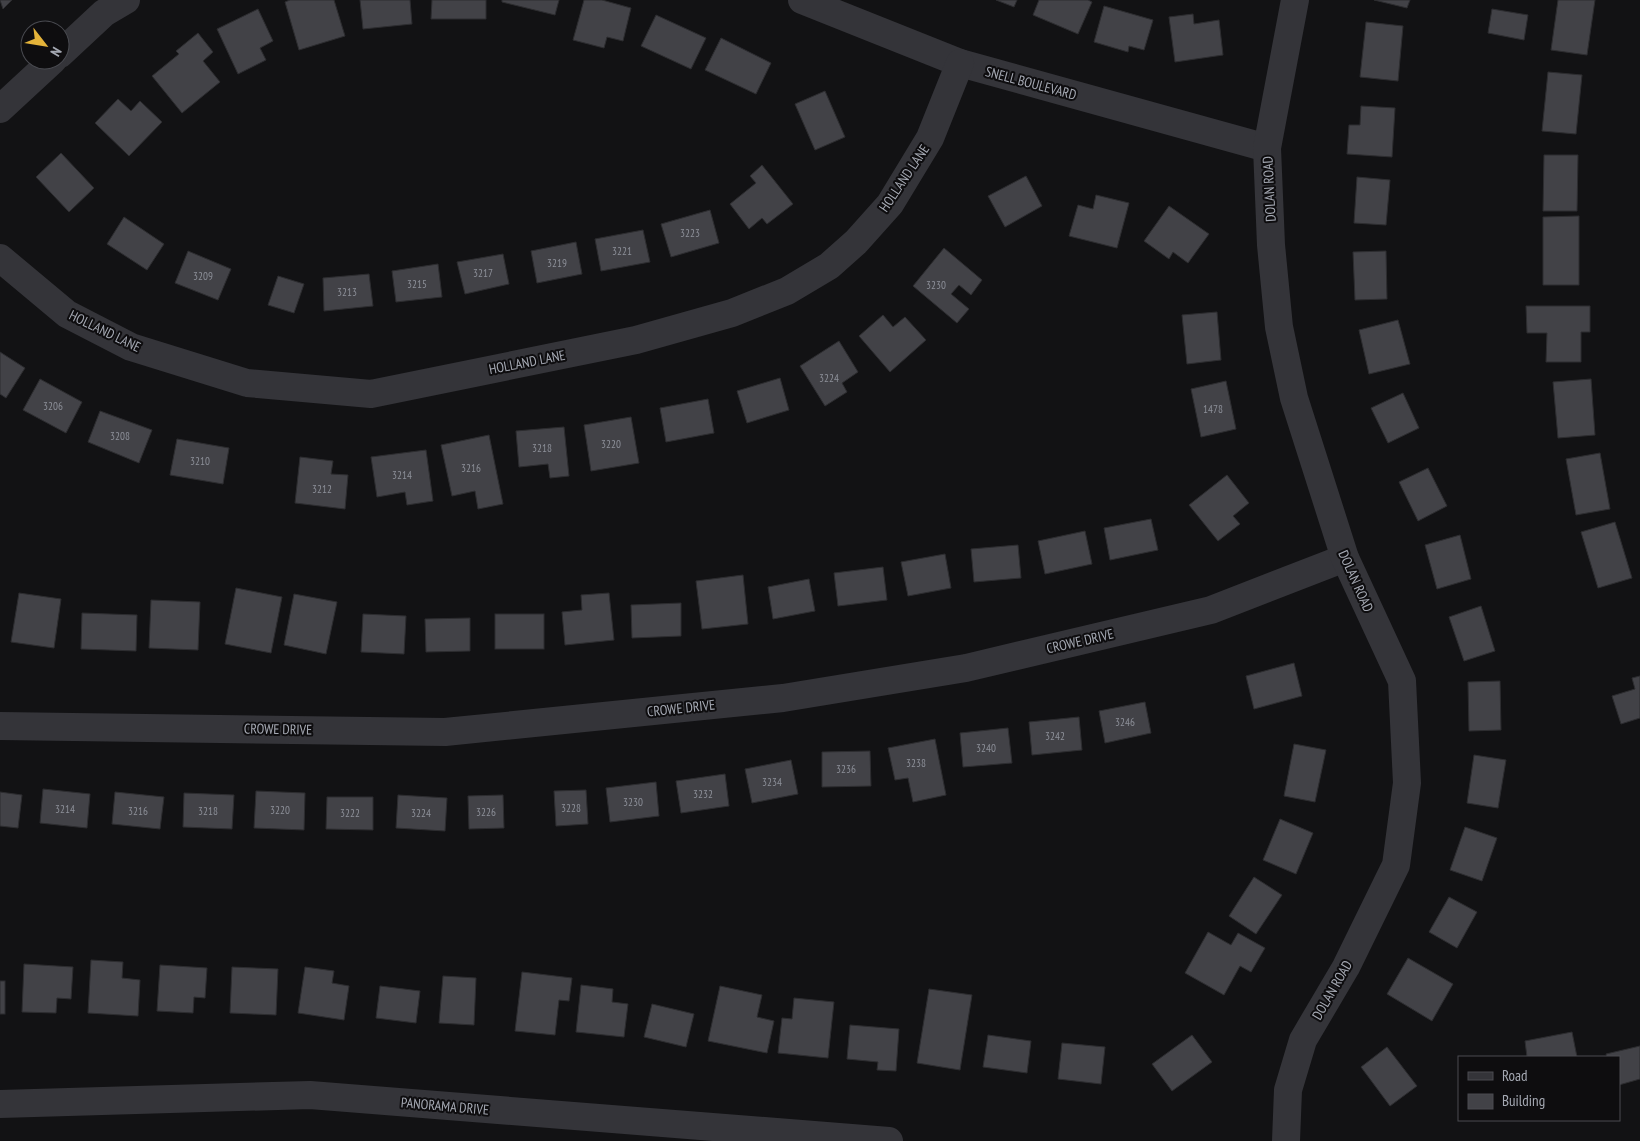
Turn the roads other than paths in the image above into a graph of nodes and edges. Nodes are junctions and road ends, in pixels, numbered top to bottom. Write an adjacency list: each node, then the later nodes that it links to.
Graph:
1 (126, 0): 4 (street)
2 (802, 0): 5 (street, SNELL BOULEVARD)
3 (1295, 0): 8 (street, DOLAN ROAD)
4 (70, 45)
5 (960, 64): 8 (street, SNELL BOULEVARD); 9 (street, HOLLAND LANE)
6 (42, 70): 7 (street)
7 (0, 109)
8 (1267, 148): 10 (street, DOLAN ROAD)
9 (0, 258)
10 (1345, 558): 11 (street, CROWE DRIVE); 14 (street, DOLAN ROAD)
11 (0, 726)
12 (0, 1104): 13 (street, PANORAMA DRIVE)
13 (889, 1141)
14 (1286, 1141)

